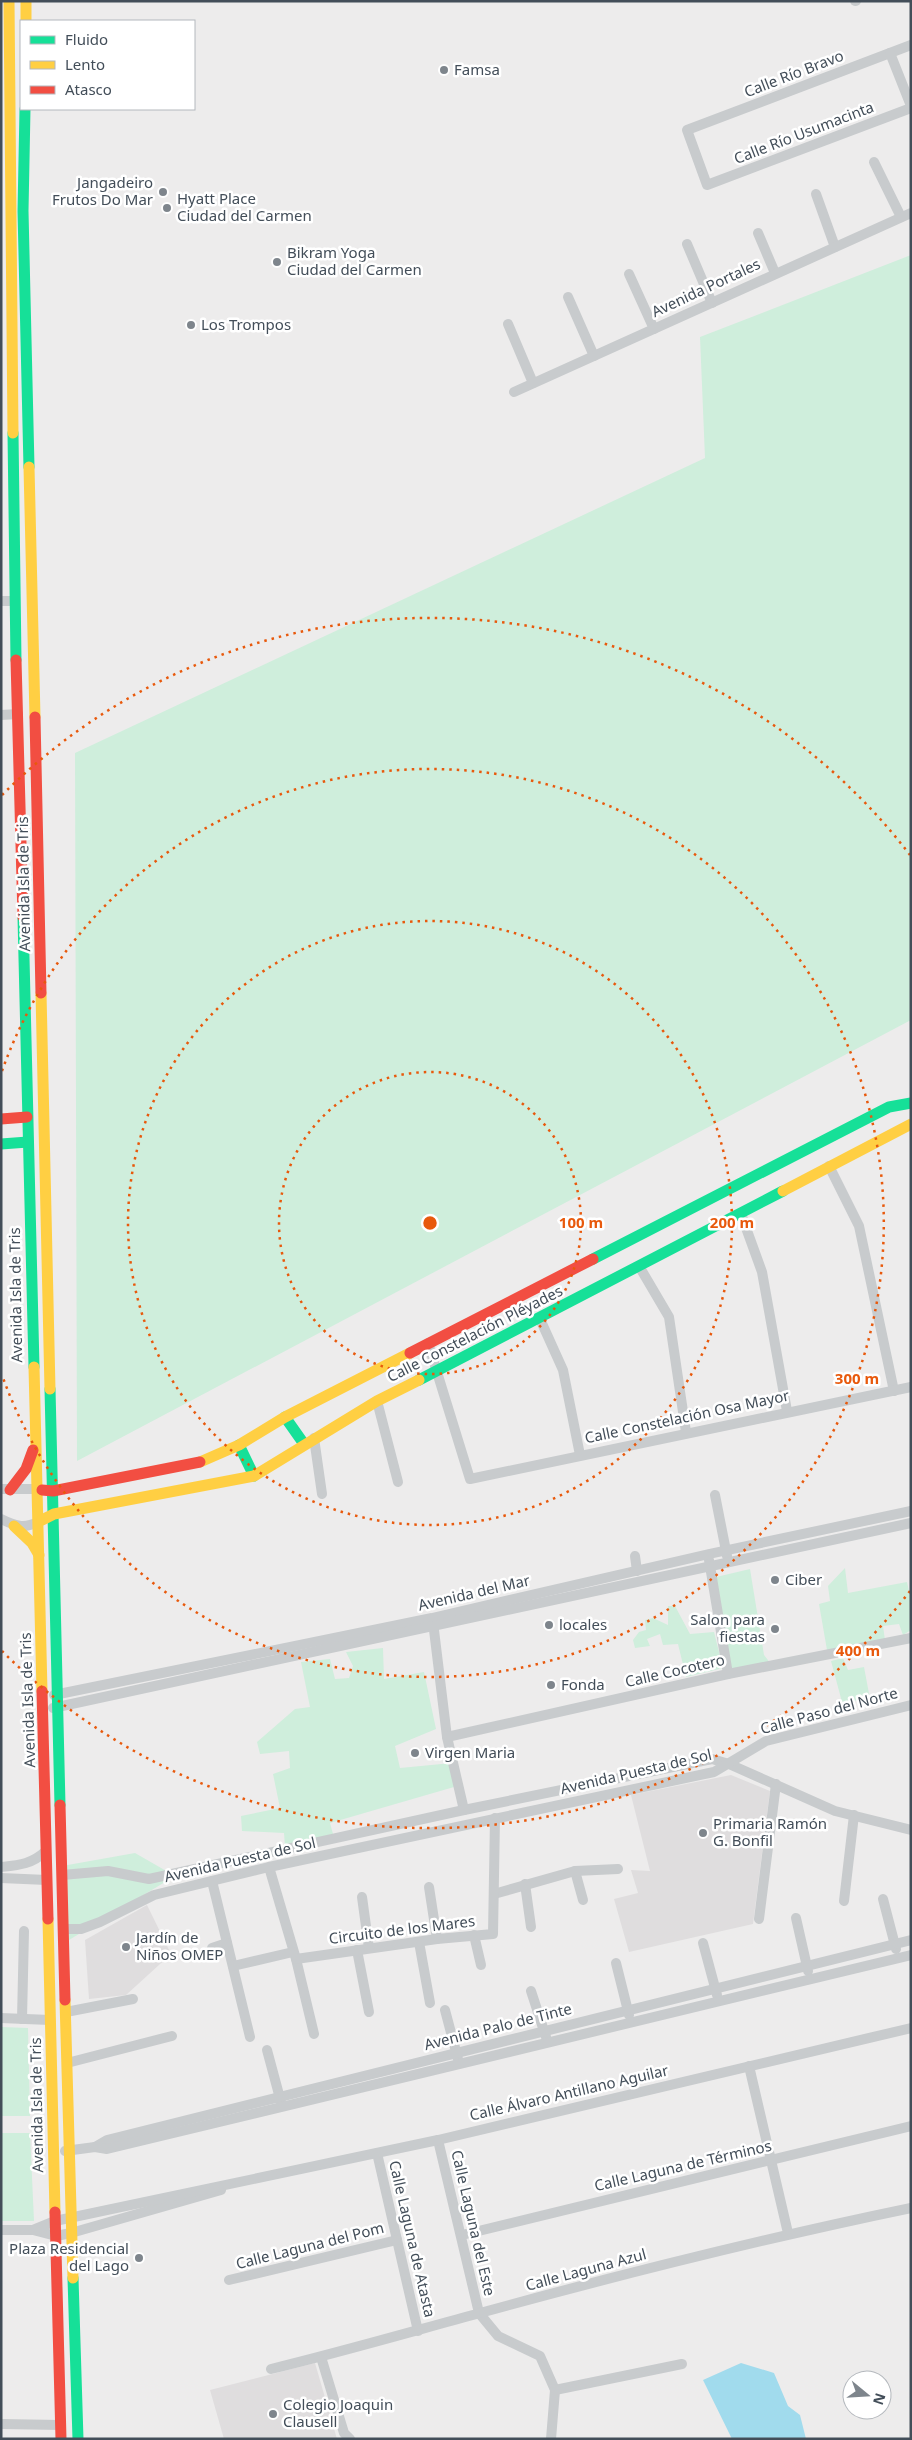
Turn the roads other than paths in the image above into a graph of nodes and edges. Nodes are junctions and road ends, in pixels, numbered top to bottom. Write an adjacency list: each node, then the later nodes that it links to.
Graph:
1 (9, 1): 9 (main road, Avenida Isla de Tris)
2 (26, 1): 3 (main road)
3 (26, 20)
4 (911, 45): 5 (street, Calle Río Bravo)
5 (890, 53): 6 (street); 10 (street, Calle Río Bravo)
6 (911, 107): 10 (street, Calle Río Usumacinta)
7 (24, 110): 15 (main road, Avenida Isla de Tris)
8 (874, 162): 12 (street)
9 (6, 168): 14 (main road, Avenida Isla de Tris); 15 (main road)
10 (707, 185)
11 (816, 194): 17 (street)
12 (906, 215): 17 (street, Avenida Portales)
13 (758, 233): 20 (street)
14 (10, 244): 18 (main road); 22 (main road, Avenida Isla de Tris)
15 (24, 244): 19 (main road, Avenida Isla de Tris)
16 (687, 244): 26 (street)
17 (835, 247): 20 (street, Avenida Portales)
18 (1, 262)
19 (24, 262): 22 (main road); 24 (main road, Avenida Isla de Tris)
20 (775, 273): 26 (street, Avenida Portales)
21 (629, 274): 29 (street)
22 (4, 275): 24 (main road); 27 (main road, Avenida Isla de Tris)
23 (1, 294): 27 (main road)
24 (25, 296): 63 (main road, Avenida Isla de Tris)
25 (568, 298): 30 (street)
26 (712, 303): 29 (street, Avenida Portales)
27 (11, 307): 34 (main road, Avenida Isla de Tris)
28 (508, 324): 31 (street)
29 (654, 329): 30 (street, Avenida Portales)
30 (594, 356): 31 (street, Avenida Portales)
31 (533, 383): 32 (street, Avenida Portales)
32 (514, 392)
33 (1, 601): 34 (street)
34 (15, 601): 35 (main road, Avenida Isla de Tris)
35 (18, 714): 36 (street); 38 (main road, Avenida Isla de Tris)
36 (1, 715)
37 (907, 1104): 40 (main road); 47 (main road, Calle Constelación Pléyades)
38 (27, 1117): 39 (main road); 41 (main road, Avenida Isla de Tris)
39 (1, 1119)
40 (909, 1125): 43 (main road, Calle Constelación Pléyades)
41 (28, 1142): 42 (main road); 57 (main road, Avenida Isla de Tris)
42 (1, 1144)
43 (829, 1166): 44 (main road, Calle Constelación Pléyades); 50 (street)
44 (740, 1214): 45 (main road, Calle Constelación Pléyades); 52 (street)
45 (639, 1266): 46 (main road, Calle Constelación Pléyades); 54 (street)
46 (540, 1319): 48 (main road, Calle Constelación Pléyades); 58 (street)
47 (428, 1343): 48 (street); 53 (main road, Calle Constelación Pléyades)
48 (438, 1371): 51 (main road, Calle Constelación Pléyades); 58 (street, Calle Constelación Osa Mayor)
49 (911, 1387): 50 (street, Calle Constelación Osa Mayor)
50 (894, 1391): 52 (street, Calle Constelación Osa Mayor)
51 (377, 1401): 55 (main road, Calle Constelación Pléyades); 60 (street)
52 (787, 1411): 54 (street, Calle Constelación Osa Mayor)
53 (285, 1418): 55 (main road); 56 (main road, Calle Constelación Pléyades)
54 (686, 1432): 58 (street, Calle Constelación Osa Mayor)
55 (309, 1441): 59 (main road, Calle Constelación Pléyades); 64 (street)
56 (239, 1445): 59 (main road); 63 (main road, Calle Constelación Pléyades)
57 (35, 1446): 61 (main road, Avenida Isla de Tris); 62 (main road)
58 (580, 1455)
59 (254, 1476): 67 (main road, Calle Constelación Pléyades)
60 (398, 1482)
61 (37, 1489): 62 (street); 63 (main road, Calle Constelación Pléyades); 69 (main road, Avenida Isla de Tris)
62 (5, 1490)
63 (53, 1491): 67 (main road, Avenida Isla de Tris)
64 (322, 1494)
65 (716, 1495): 72 (street)
66 (911, 1511): 72 (street, Avenida del Mar)
67 (54, 1514): 69 (main road, Calle Constelación Pléyades); 81 (main road, Avenida Isla de Tris)
68 (1, 1519): 71 (street)
69 (38, 1522): 71 (street); 73 (main road, Avenida Isla de Tris)
70 (911, 1523): 76 (street, Avenida del Mar)
71 (14, 1526): 73 (main road)
72 (726, 1551): 75 (street, Avenida del Mar); 76 (street)
73 (39, 1555): 82 (main road, Avenida Isla de Tris)
74 (635, 1556): 77 (street)
75 (709, 1560): 76 (street, Avenida del Mar); 77 (street, Avenida del Mar); 78 (street, Avenida del Mar); 80 (street)
76 (728, 1562)
77 (638, 1571): 78 (street, Avenida del Mar)
78 (433, 1623): 81 (street, Avenida del Mar); 84 (street, Avenida del Mar); 86 (street)
79 (911, 1638): 80 (street, Calle Cocotero)
80 (728, 1674): 86 (street, Calle Cocotero)
81 (58, 1694): 82 (street, Avenida del Mar); 84 (main road, Avenida Isla de Tris)
82 (43, 1697): 85 (main road, Avenida Isla de Tris)
83 (911, 1705): 87 (street, Calle Paso del Norte)
84 (58, 1708): 85 (street, Avenida del Mar); 104 (main road, Avenida Isla de Tris)
85 (44, 1710): 99 (main road, Avenida Isla de Tris)
86 (447, 1737): 94 (street)
87 (729, 1764): 88 (street, Avenida Puesta de Sol); 89 (street, Avenida Puesta de Sol); 90 (street)
88 (658, 1771): 89 (street); 91 (street, Avenida Puesta de Sol)
89 (660, 1784): 93 (street, Avenida Puesta de Sol)
90 (776, 1784): 96 (street); 117 (street)
91 (580, 1787): 92 (street, Avenida Puesta de Sol); 93 (street)
92 (514, 1800): 94 (street, Avenida Puesta de Sol); 95 (street)
93 (584, 1800): 95 (street, Avenida Puesta de Sol)
94 (464, 1810): 105 (street, Avenida Puesta de Sol)
95 (517, 1814): 97 (street, Avenida Puesta de Sol)
96 (854, 1816): 98 (street); 115 (street)
97 (495, 1818): 100 (street, Avenida Puesta de Sol); 110 (street, Circuito de los Mares)
98 (911, 1830)
99 (46, 1851): 103 (street); 106 (main road, Avenida Isla de Tris)
100 (269, 1867): 107 (street, Avenida Puesta de Sol); 132 (street)
101 (618, 1869): 102 (street)
102 (575, 1871): 108 (street); 114 (street)
103 (1, 1874): 106 (street)
104 (62, 1875): 105 (street, Avenida Puesta de Sol); 120 (main road, Avenida Isla de Tris)
105 (149, 1879): 111 (street)
106 (47, 1880): 118 (main road, Avenida Isla de Tris)
107 (212, 1881): 111 (street, Avenida Puesta de Sol); 126 (street)
108 (525, 1884): 110 (street); 119 (street)
109 (429, 1887): 123 (street)
110 (494, 1894): 122 (street, Circuito de los Mares)
111 (154, 1896): 120 (street, Avenida Puesta de Sol)
112 (362, 1896): 130 (street)
113 (883, 1899): 128 (street)
114 (583, 1900)
115 (844, 1901)
116 (796, 1918): 138 (street)
117 (759, 1919)
118 (48, 1922): 120 (main road); 151 (main road, Avenida Isla de Tris)
119 (531, 1927)
120 (64, 1929): 147 (main road, Avenida Isla de Tris)
121 (24, 1931): 150 (street)
122 (474, 1935): 123 (street, Circuito de los Mares); 136 (street)
123 (437, 1939): 125 (street, Circuito de los Mares)
124 (911, 1940): 128 (street, Avenida Palo de Tinte)
125 (419, 1942): 130 (street, Circuito de los Mares); 144 (street)
126 (227, 1943): 129 (street); 137 (street)
127 (703, 1943): 140 (street)
128 (894, 1944): 134 (street); 138 (street, Avenida Palo de Tinte)
129 (212, 1948)
130 (369, 1948): 131 (street, Circuito de los Mares)
131 (357, 1950): 132 (street, Circuito de los Mares); 148 (street)
132 (294, 1955): 137 (street, Circuito de los Mares); 155 (street)
133 (911, 1955): 134 (street, Avenida Palo de Tinte)
134 (898, 1958): 139 (street, Avenida Palo de Tinte)
135 (616, 1963): 146 (street)
136 (481, 1965)
137 (233, 1966): 157 (street)
138 (807, 1966): 139 (street); 140 (street, Avenida Palo de Tinte)
139 (811, 1980): 143 (street, Avenida Palo de Tinte)
140 (715, 1989): 143 (street); 146 (street, Avenida Palo de Tinte)
141 (531, 1990): 154 (street)
142 (133, 1999): 147 (street)
143 (719, 2002): 152 (street, Avenida Palo de Tinte)
144 (430, 2003)
145 (445, 2010): 160 (street)
146 (628, 2010): 152 (street); 154 (street, Avenida Palo de Tinte)
147 (66, 2012): 161 (main road, Avenida Isla de Tris)
148 (369, 2012)
149 (1, 2018): 150 (street)
150 (22, 2019): 151 (street)
151 (50, 2020): 172 (main road, Avenida Isla de Tris)
152 (632, 2023): 158 (street, Avenida Palo de Tinte)
153 (911, 2028): 163 (street, Calle Álvaro Antillano Aguilar)
154 (544, 2031): 158 (street); 160 (street, Avenida Palo de Tinte)
155 (314, 2034)
156 (172, 2036): 161 (street)
157 (250, 2037)
158 (548, 2044): 162 (street, Avenida Palo de Tinte)
159 (267, 2050): 166 (street)
160 (457, 2053): 162 (street); 164 (street, Avenida Palo de Tinte)
161 (67, 2063): 171 (main road, Avenida Isla de Tris)
162 (460, 2065): 165 (street, Avenida Palo de Tinte)
163 (749, 2066): 169 (street, Calle Álvaro Antillano Aguilar); 174 (street)
164 (367, 2076): 165 (street); 166 (street, Avenida Palo de Tinte)
165 (370, 2087): 167 (street, Avenida Palo de Tinte)
166 (280, 2097): 167 (street); 170 (street, Avenida Palo de Tinte)
167 (282, 2108): 170 (street, Avenida Palo de Tinte)
168 (911, 2126): 174 (street, Calle Laguna de Términos)
169 (438, 2140): 173 (street, Calle Álvaro Antillano Aguilar); 183 (street, Calle Laguna del Este)
170 (95, 2147): 171 (street, Avenida Palo de Tinte)
171 (69, 2151): 172 (street, Avenida Palo de Tinte); 177 (main road, Avenida Isla de Tris)
172 (53, 2153): 178 (main road, Avenida Isla de Tris)
173 (377, 2153): 175 (street, Calle Álvaro Antillano Aguilar); 185 (street, Calle Laguna de Atasta)
174 (772, 2160): 182 (street); 183 (street, Calle Laguna de Términos)
175 (234, 2185): 177 (street, Calle Álvaro Antillano Aguilar); 181 (street, Calle Álvaro Antillano Aguilar)
176 (911, 2208): 182 (street, Calle Laguna Azul)
177 (71, 2219): 178 (street, Calle Álvaro Antillano Aguilar); 181 (main road, Avenida Isla de Tris)
178 (55, 2221): 180 (street, Calle Álvaro Antillano Aguilar); 184 (main road, Avenida Isla de Tris)
179 (1, 2230): 180 (street)
180 (33, 2230): 184 (street)
181 (71, 2233): 184 (street, Calle Álvaro Antillano Aguilar); 196 (main road, Avenida Isla de Tris)
182 (788, 2233): 187 (street, Calle Laguna Azul)
183 (462, 2235): 187 (street, Calle Laguna del Este)
184 (56, 2236): 194 (main road, Avenida Isla de Tris)
185 (397, 2240): 186 (street, Calle Laguna del Pom); 188 (street, Calle Laguna de Atasta)
186 (229, 2280)
187 (479, 2313): 188 (street, Calle Laguna Azul); 192 (street)
188 (418, 2331): 189 (street, Calle Laguna Azul)
189 (321, 2357): 191 (street, Calle Laguna Azul); 197 (street)
190 (682, 2364): 192 (street)
191 (271, 2368)
192 (555, 2390): 198 (street)
193 (1, 2424): 194 (street)
194 (61, 2425): 195 (main road, Avenida Isla de Tris)
195 (61, 2439)
196 (78, 2439)
197 (350, 2439)
198 (551, 2439)

